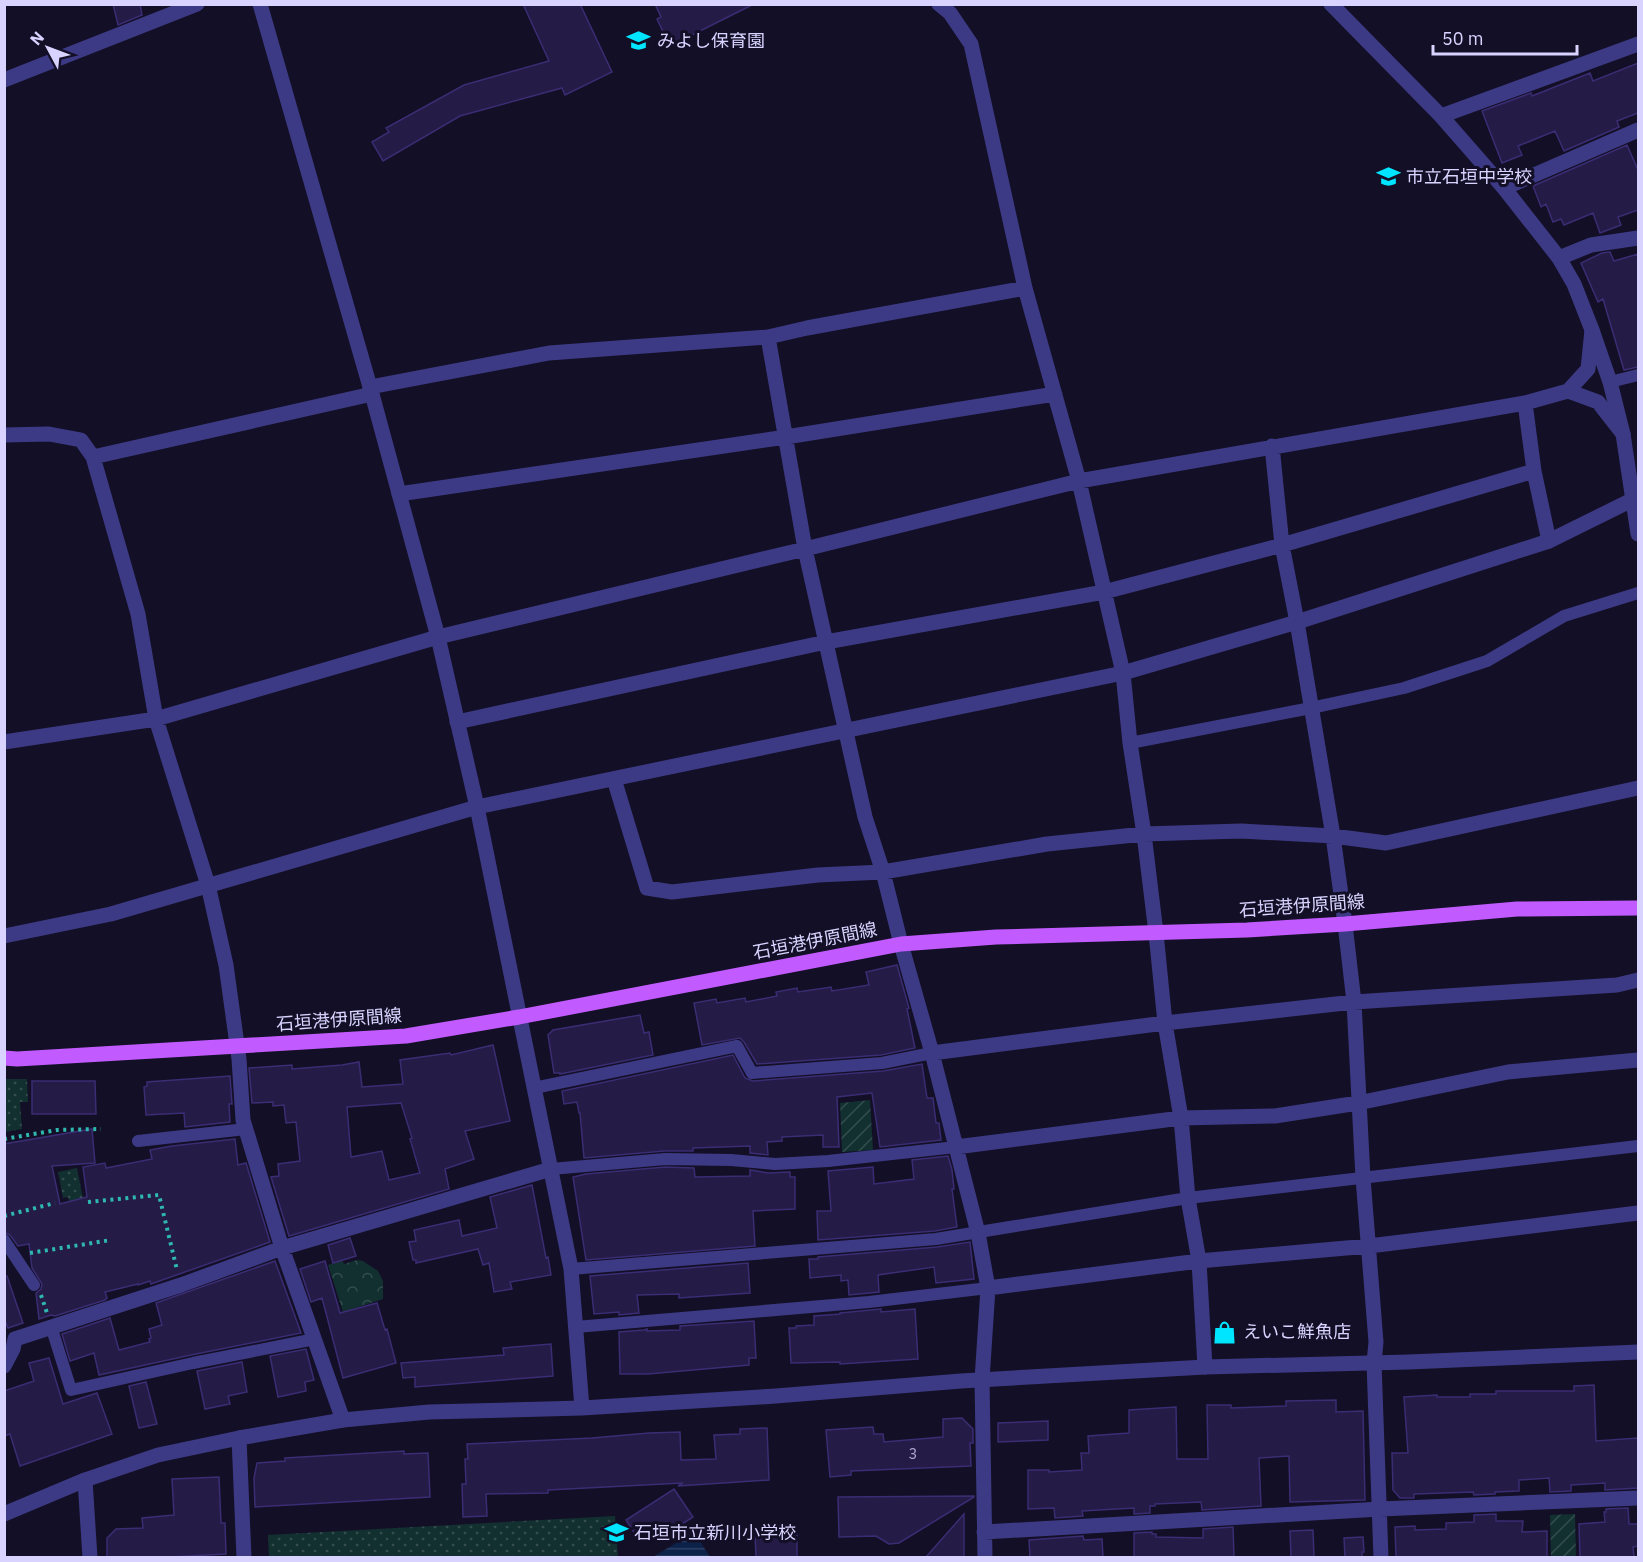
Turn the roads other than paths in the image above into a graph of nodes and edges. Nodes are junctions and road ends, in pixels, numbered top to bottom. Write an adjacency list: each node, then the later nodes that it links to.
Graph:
1 (196, 4): 6 (street)
2 (260, 4): 17 (street)
3 (939, 4): 12 (street)
4 (1331, 4): 7 (street)
5 (1638, 44): 7 (street)
6 (4, 80)
7 (1441, 116): 9 (street)
8 (1638, 130): 9 (street)
9 (1504, 188): 11 (street)
10 (1638, 238): 11 (street)
11 (1559, 258): 13 (street)
12 (1025, 288): 14 (street); 19 (street)
13 (1592, 330): 16 (street); 18 (street)
14 (768, 337): 17 (street); 23 (street)
15 (1638, 375): 16 (lane)
16 (1610, 382): 21 (street)
17 (371, 391): 25 (street); 28 (street)
18 (1568, 391): 20 (street); 21 (street)
19 (1055, 394): 23 (street); 27 (street)
20 (1525, 403): 24 (street); 26 (street)
21 (1623, 434): 29 (street)
22 (4, 435): 25 (street)
23 (786, 436): 28 (street); 33 (street)
24 (1272, 446): 27 (street); 32 (street)
25 (93, 457): 41 (street)
26 (1534, 471): 31 (street); 32 (street)
27 (1079, 481): 33 (street); 34 (street)
28 (399, 494): 37 (street)
29 (1636, 497): 30 (street); 31 (street)
30 (1638, 534)
31 (1549, 541): 36 (street)
32 (1282, 544): 34 (street); 36 (street)
33 (805, 549): 37 (street); 38 (street)
34 (1104, 592): 38 (street); 39 (street)
35 (1638, 593): 40 (lane)
36 (1297, 622): 39 (street); 40 (street)
37 (438, 636): 41 (street); 42 (street)
38 (826, 642): 42 (street); 43 (street)
39 (1123, 673): 43 (street); 45 (street)
40 (1311, 708): 45 (lane); 50 (street)
41 (156, 719): 44 (street); 52 (street)
42 (457, 722): 48 (street)
43 (846, 730): 46 (street); 51 (street)
44 (4, 742)
45 (1130, 744): 49 (street)
46 (614, 779): 48 (street); 51 (street)
47 (1638, 788): 50 (street)
48 (477, 807): 52 (street); 60 (street)
49 (1144, 834): 50 (street); 51 (street); 55 (street)
50 (1333, 836): 54 (street)
51 (883, 872): 57 (street)
52 (208, 885): 56 (street); 62 (street)
53 (1638, 908): 54 (main road, 石垣港伊原間線)
54 (1345, 924): 55 (main road, 石垣港伊原間線); 59 (street)
55 (1156, 933): 57 (main road, 石垣港伊原間線); 61 (street)
56 (4, 936)
57 (900, 944): 60 (main road, 石垣港伊原間線); 63 (street)
58 (1638, 980): 59 (street)
59 (1354, 1002): 61 (street); 67 (street)
60 (519, 1017): 62 (main road, 石垣港伊原間線); 66 (street)
61 (1165, 1023): 63 (street); 68 (street)
62 (237, 1046): 64 (main road, 石垣港伊原間線); 69 (street)
63 (932, 1053): 66 (lane); 72 (street)
64 (4, 1058)
65 (1638, 1060): 67 (street)
66 (534, 1088): 73 (street)
67 (1358, 1103): 68 (street); 74 (street)
68 (1181, 1118): 72 (street); 75 (street)
69 (246, 1129): 70 (lane); 80 (street)
70 (138, 1141)
71 (1638, 1146): 74 (lane)
72 (956, 1147): 73 (lane); 77 (street)
73 (551, 1169): 80 (street); 82 (street)
74 (1363, 1178): 75 (lane); 79 (street)
75 (1188, 1198): 77 (lane); 81 (street)
76 (1638, 1213): 79 (street)
77 (978, 1233): 82 (lane); 84 (street)
78 (4, 1240): 83 (lane)
79 (1369, 1246): 81 (street); 89 (street)
80 (282, 1248): 85 (street); 87 (street)
81 (1199, 1261): 84 (street); 91 (street)
82 (571, 1269): 86 (street)
83 (34, 1285)
84 (988, 1288): 86 (lane); 92 (street)
85 (51, 1326): 87 (lane); 90 (street)
86 (576, 1327): 93 (street)
87 (315, 1339): 94 (street)
88 (1638, 1352): 89 (street)
89 (1374, 1363): 91 (street); 98 (street)
90 (4, 1366)
91 (1205, 1367): 92 (street)
92 (982, 1380): 93 (street); 100 (street)
93 (582, 1408): 94 (street)
94 (343, 1420): 95 (street)
95 (238, 1438): 96 (street); 102 (street)
96 (85, 1480): 99 (street); 101 (street)
97 (1638, 1498): 98 (street)
98 (1380, 1509): 100 (street); 104 (street)
99 (4, 1514)
100 (984, 1532): 103 (street)
101 (90, 1557)
102 (244, 1557)
103 (985, 1557)
104 (1381, 1557)

